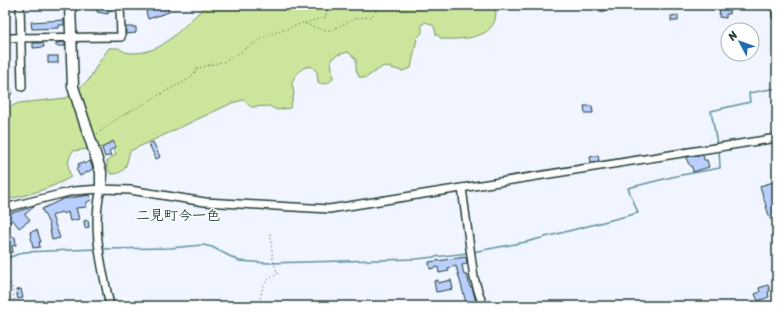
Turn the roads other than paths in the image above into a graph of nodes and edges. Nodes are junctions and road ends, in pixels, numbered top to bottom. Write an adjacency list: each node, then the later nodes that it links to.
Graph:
1 (20, 5): 6 (street)
2 (70, 5): 4 (street)
3 (120, 5): 4 (street)
4 (71, 37): 6 (street); 10 (street)
5 (5, 38): 6 (street)
6 (21, 38): 7 (street)
7 (22, 87)
8 (777, 138): 9 (street)
9 (462, 188): 10 (street); 13 (street)
10 (101, 189): 11 (street); 12 (street)
11 (5, 208)
12 (110, 306)
13 (483, 306)

